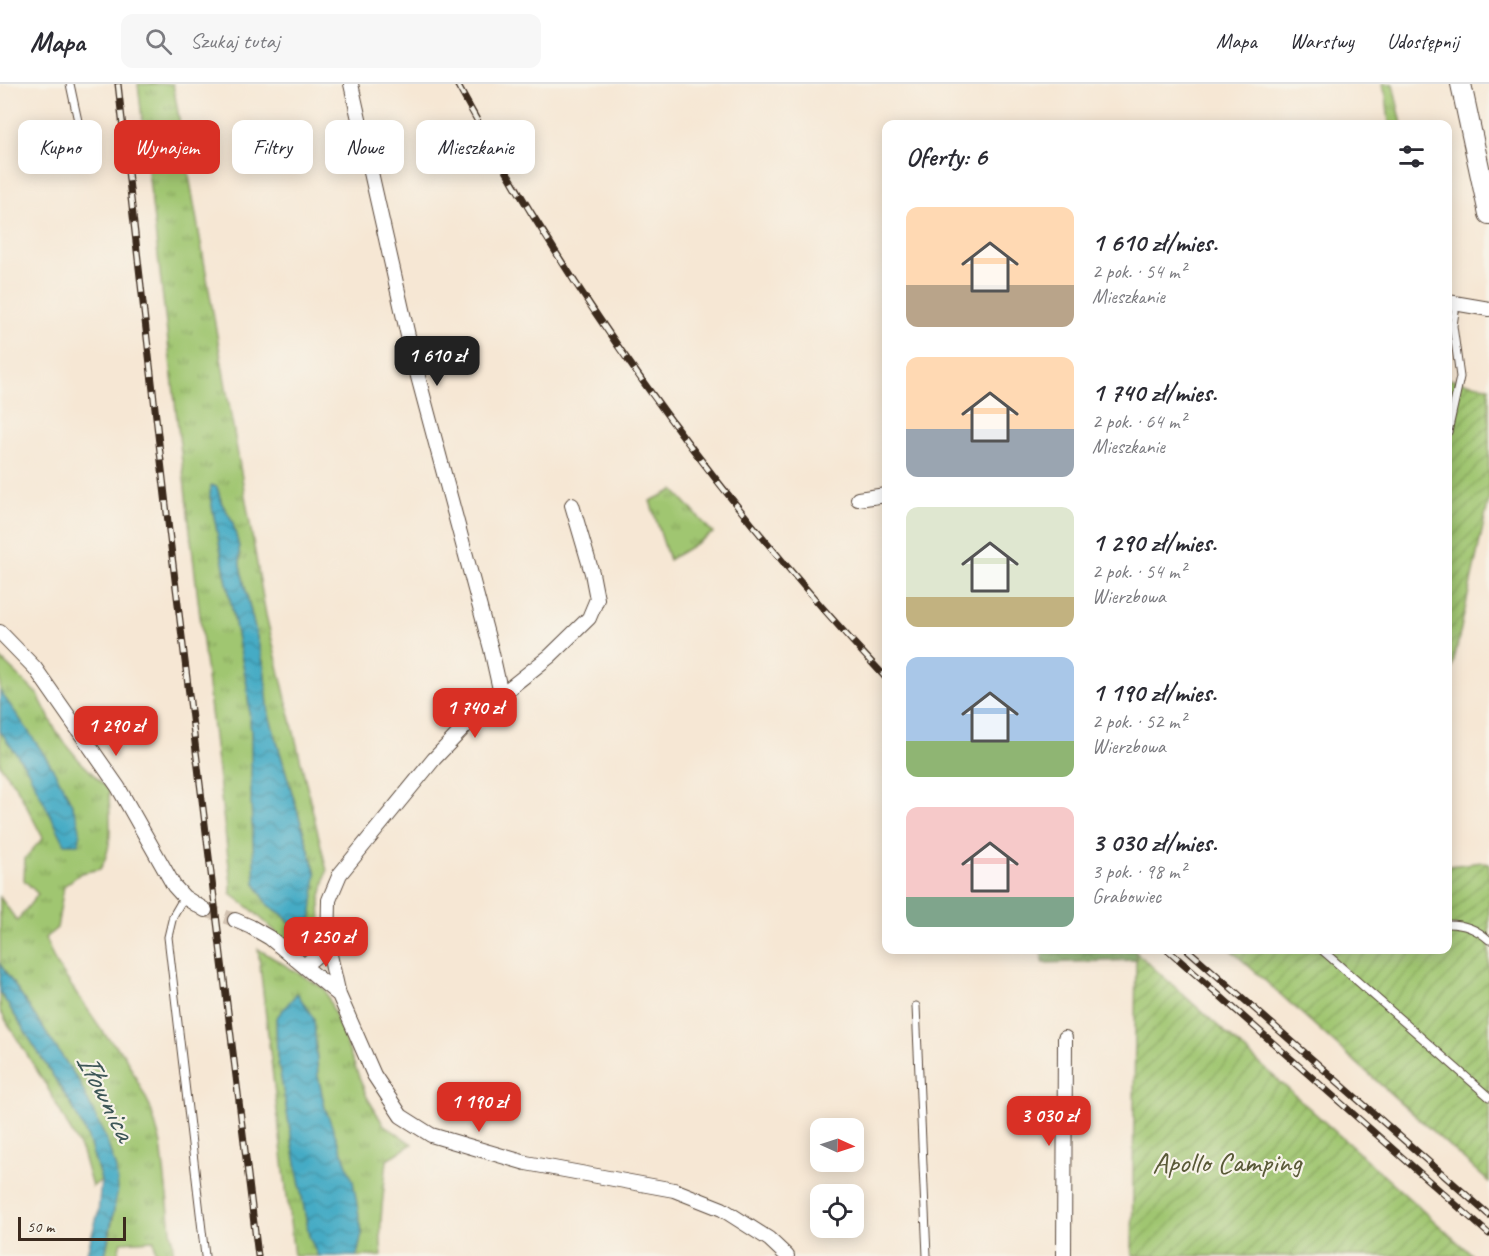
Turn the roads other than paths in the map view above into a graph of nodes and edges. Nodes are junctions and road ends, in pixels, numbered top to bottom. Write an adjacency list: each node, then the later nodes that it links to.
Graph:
1 (70, 84): 4 (lane)
2 (351, 84): 14 (street)
3 (1461, 84): 5 (street)
4 (78, 120)
5 (1489, 214)
6 (1452, 303): 7 (street)
7 (1489, 309)
8 (1452, 339): 9 (lane)
9 (1452, 414)
10 (882, 496): 11 (street)
11 (858, 499)
12 (572, 505): 14 (street)
13 (0, 632): 15 (street)
14 (501, 694): 20 (street)
15 (184, 897): 16 (street); 27 (lane)
16 (205, 910)
17 (235, 920): 22 (street)
18 (1452, 924): 19 (lane)
19 (1489, 940)
20 (328, 946): 22 (street); 23 (street)
21 (1328, 954): 26 (lane)
22 (304, 966): 23 (street)
23 (339, 995): 28 (street)
24 (916, 1006): 29 (lane)
25 (1065, 1038): 30 (street)
26 (1489, 1097)
27 (206, 1256)
28 (787, 1256)
29 (927, 1256)
30 (1064, 1256)

